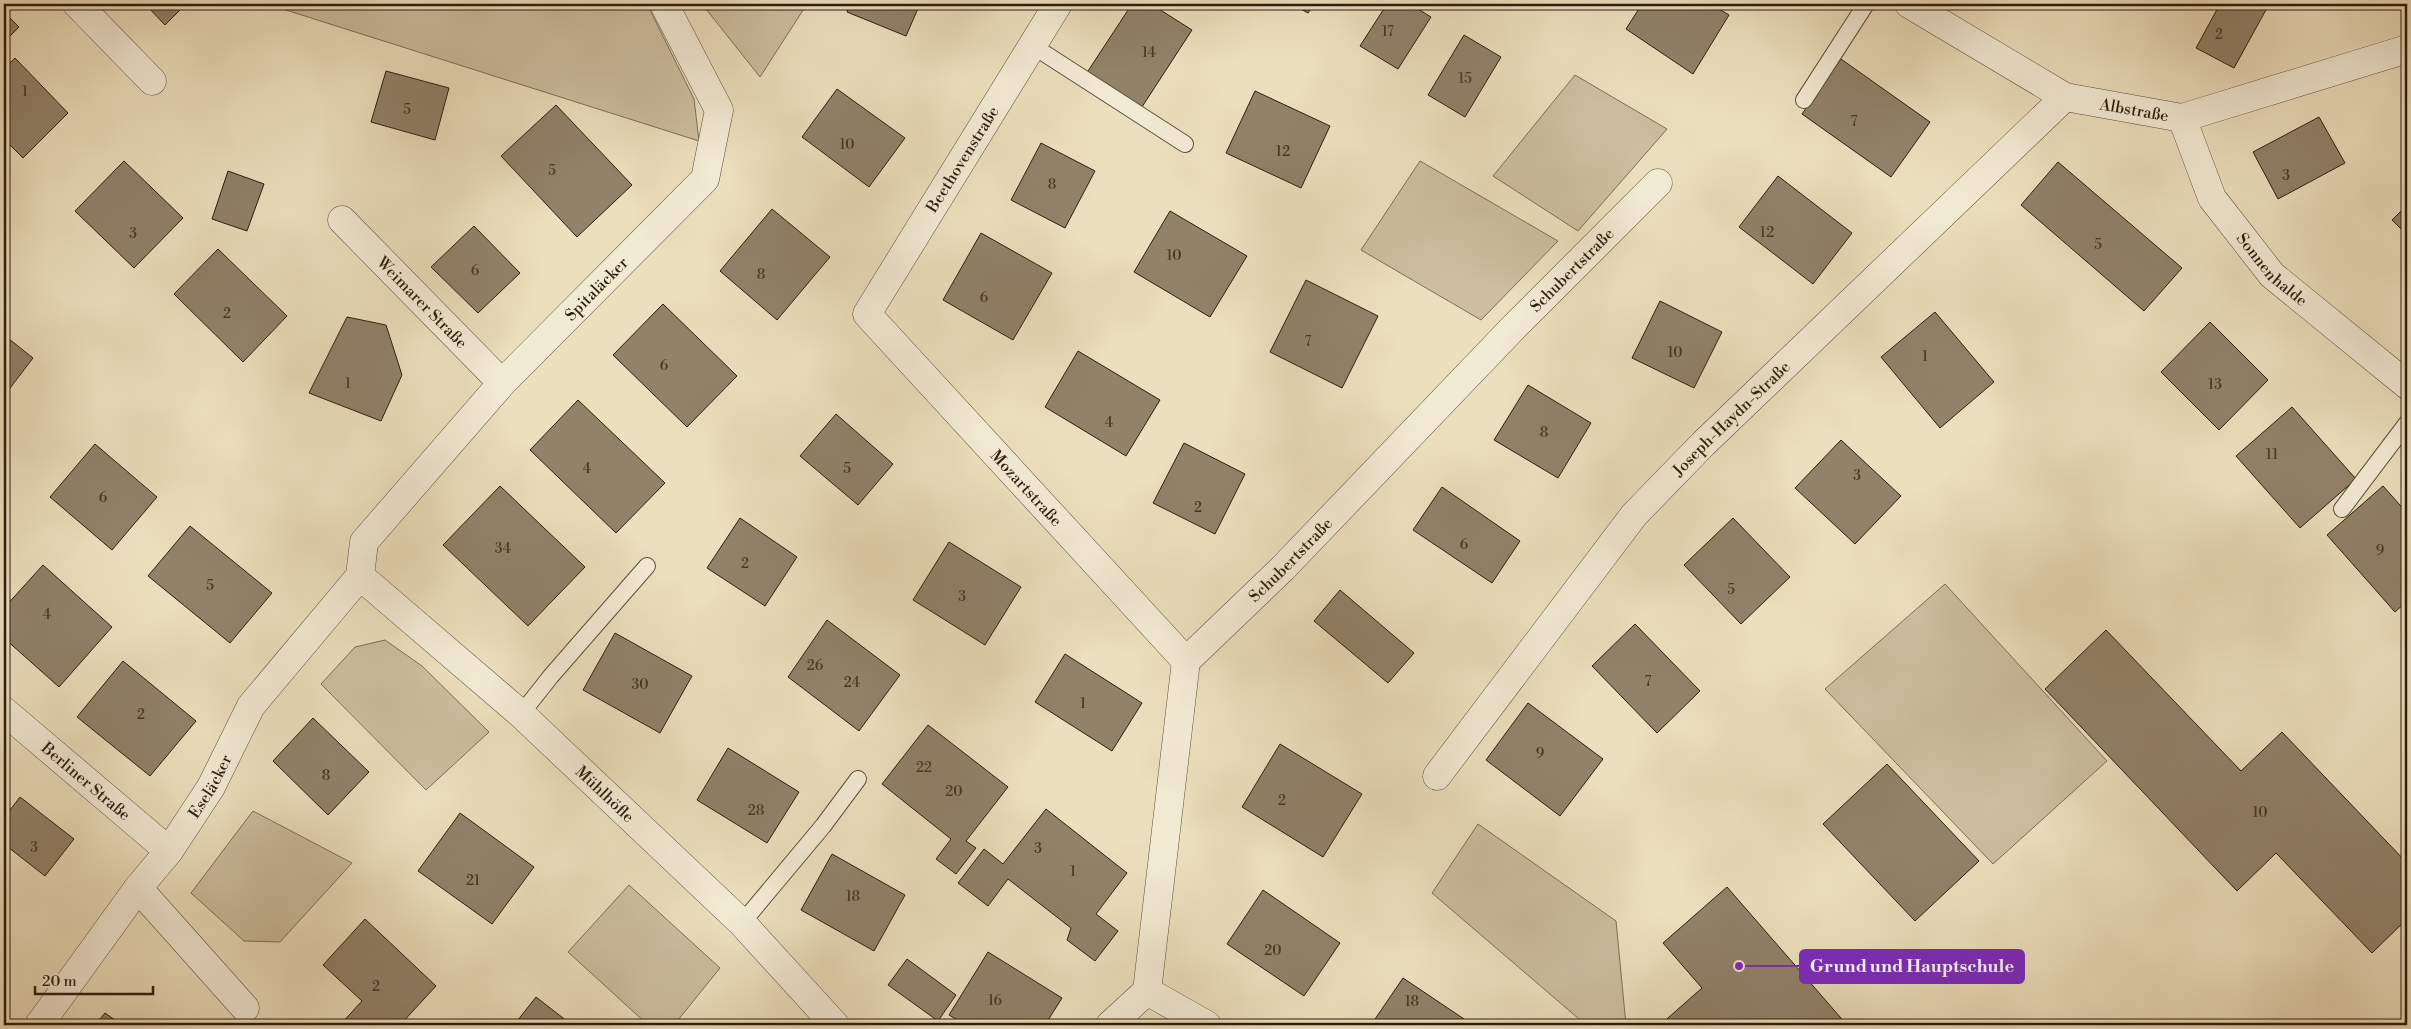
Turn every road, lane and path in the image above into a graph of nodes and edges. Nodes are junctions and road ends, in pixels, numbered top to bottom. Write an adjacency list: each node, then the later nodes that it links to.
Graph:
1 (77, 4): 8 (street)
2 (664, 4): 16 (street, Spitaläcker)
3 (1058, 4): 6 (street, Beethovenstraße)
4 (1866, 4): 10 (lane)
5 (1909, 4): 9 (street, Albstraße)
6 (1033, 46): 12 (lane); 15 (street, Beethovenstraße)
7 (2407, 49): 11 (street, Albstraße)
8 (152, 81)
9 (2065, 97): 11 (street, Albstraße); 25 (street, Joseph-Haydn-Straße)
10 (1804, 100)
11 (2182, 118): 17 (street, Sonnenhalde)
12 (1185, 144)
13 (1658, 183): 22 (street, Schubertstraße)
14 (342, 220): 16 (street, Weimarer Straße)
15 (867, 314): 22 (street, Mozartstraße)
16 (502, 383): 21 (street, Spitaläcker)
17 (2407, 385)
18 (2407, 422): 19 (lane)
19 (2342, 508)
20 (647, 566): 24 (lane)
21 (360, 576): 24 (street, Mühlhöfle); 27 (street, Eseläcker)
22 (1186, 661): 30 (street)
23 (4, 711): 27 (street, Berliner Straße)
24 (521, 714): 29 (street, Mühlhöfle)
25 (1437, 776)
26 (858, 780): 29 (lane)
27 (169, 851): 28 (street, Eseläcker)
28 (138, 888): 31 (street); 32 (street, Eseläcker)
29 (742, 924): 33 (street, Mühlhöfle)
30 (1147, 991): 34 (street); 35 (street)
31 (245, 1008)
32 (39, 1025)
33 (835, 1025)
34 (1110, 1025)
35 (1207, 1025)

